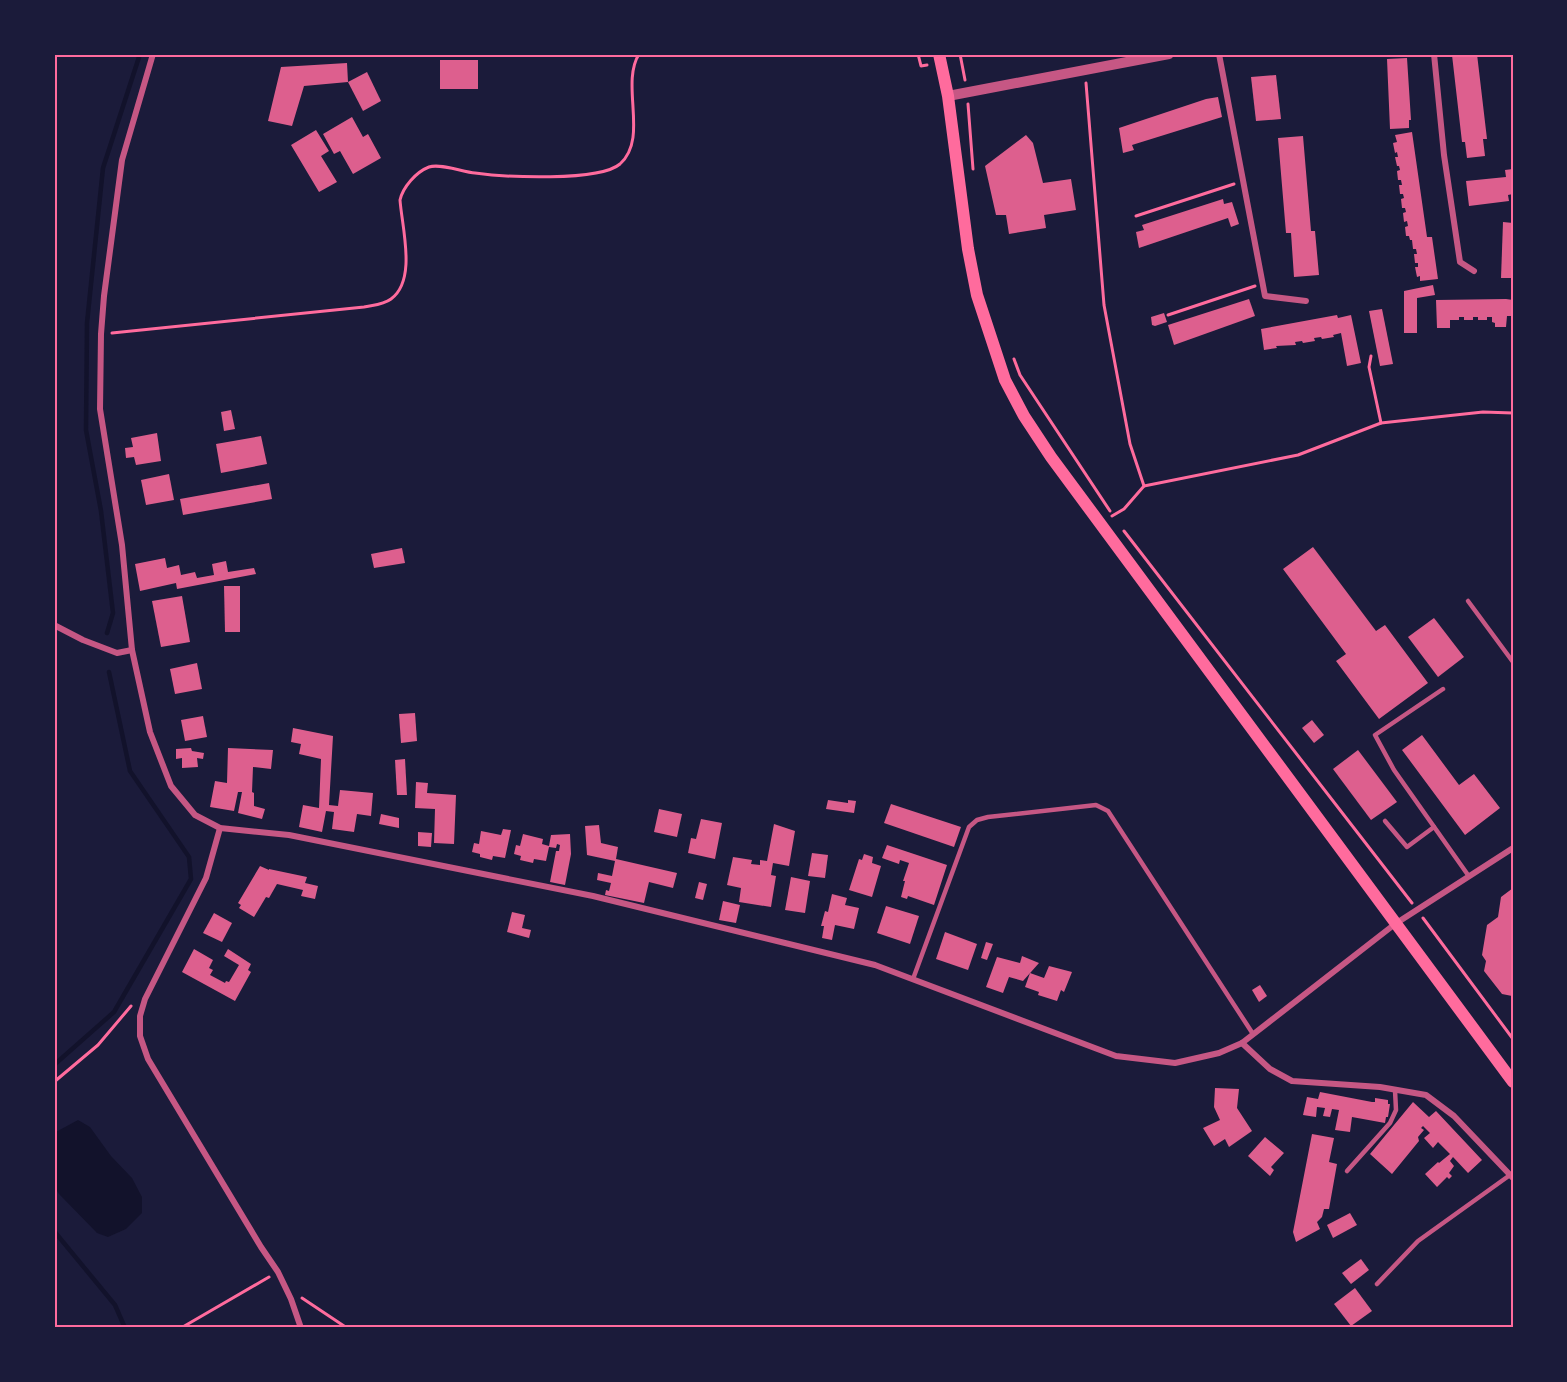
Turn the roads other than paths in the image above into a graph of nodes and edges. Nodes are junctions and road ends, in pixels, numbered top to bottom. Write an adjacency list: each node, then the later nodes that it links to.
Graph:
1 (153, 54): 11 (street)
2 (939, 54): 6 (main road)
3 (1168, 54): 6 (street)
4 (1219, 54): 8 (street)
5 (1434, 54): 7 (street)
6 (948, 96): 19 (main road)
7 (1474, 271)
8 (1306, 301)
9 (1468, 601): 12 (lane)
10 (54, 626): 11 (street)
11 (132, 650): 16 (street)
12 (1513, 662)
13 (1443, 689): 15 (lane)
14 (1385, 821): 15 (lane)
15 (1434, 827): 18 (lane)
16 (220, 828): 20 (street); 28 (street)
17 (1513, 848): 18 (street)
18 (1467, 875): 19 (street)
19 (1395, 924): 21 (street); 23 (main road)
20 (913, 979): 21 (lane); 22 (street)
21 (1253, 1034): 22 (street)
22 (1242, 1043): 24 (street)
23 (1513, 1082)
24 (1395, 1090): 25 (lane); 26 (street)
25 (1347, 1171)
26 (1512, 1177): 27 (lane)
27 (1377, 1284)
28 (301, 1328)

